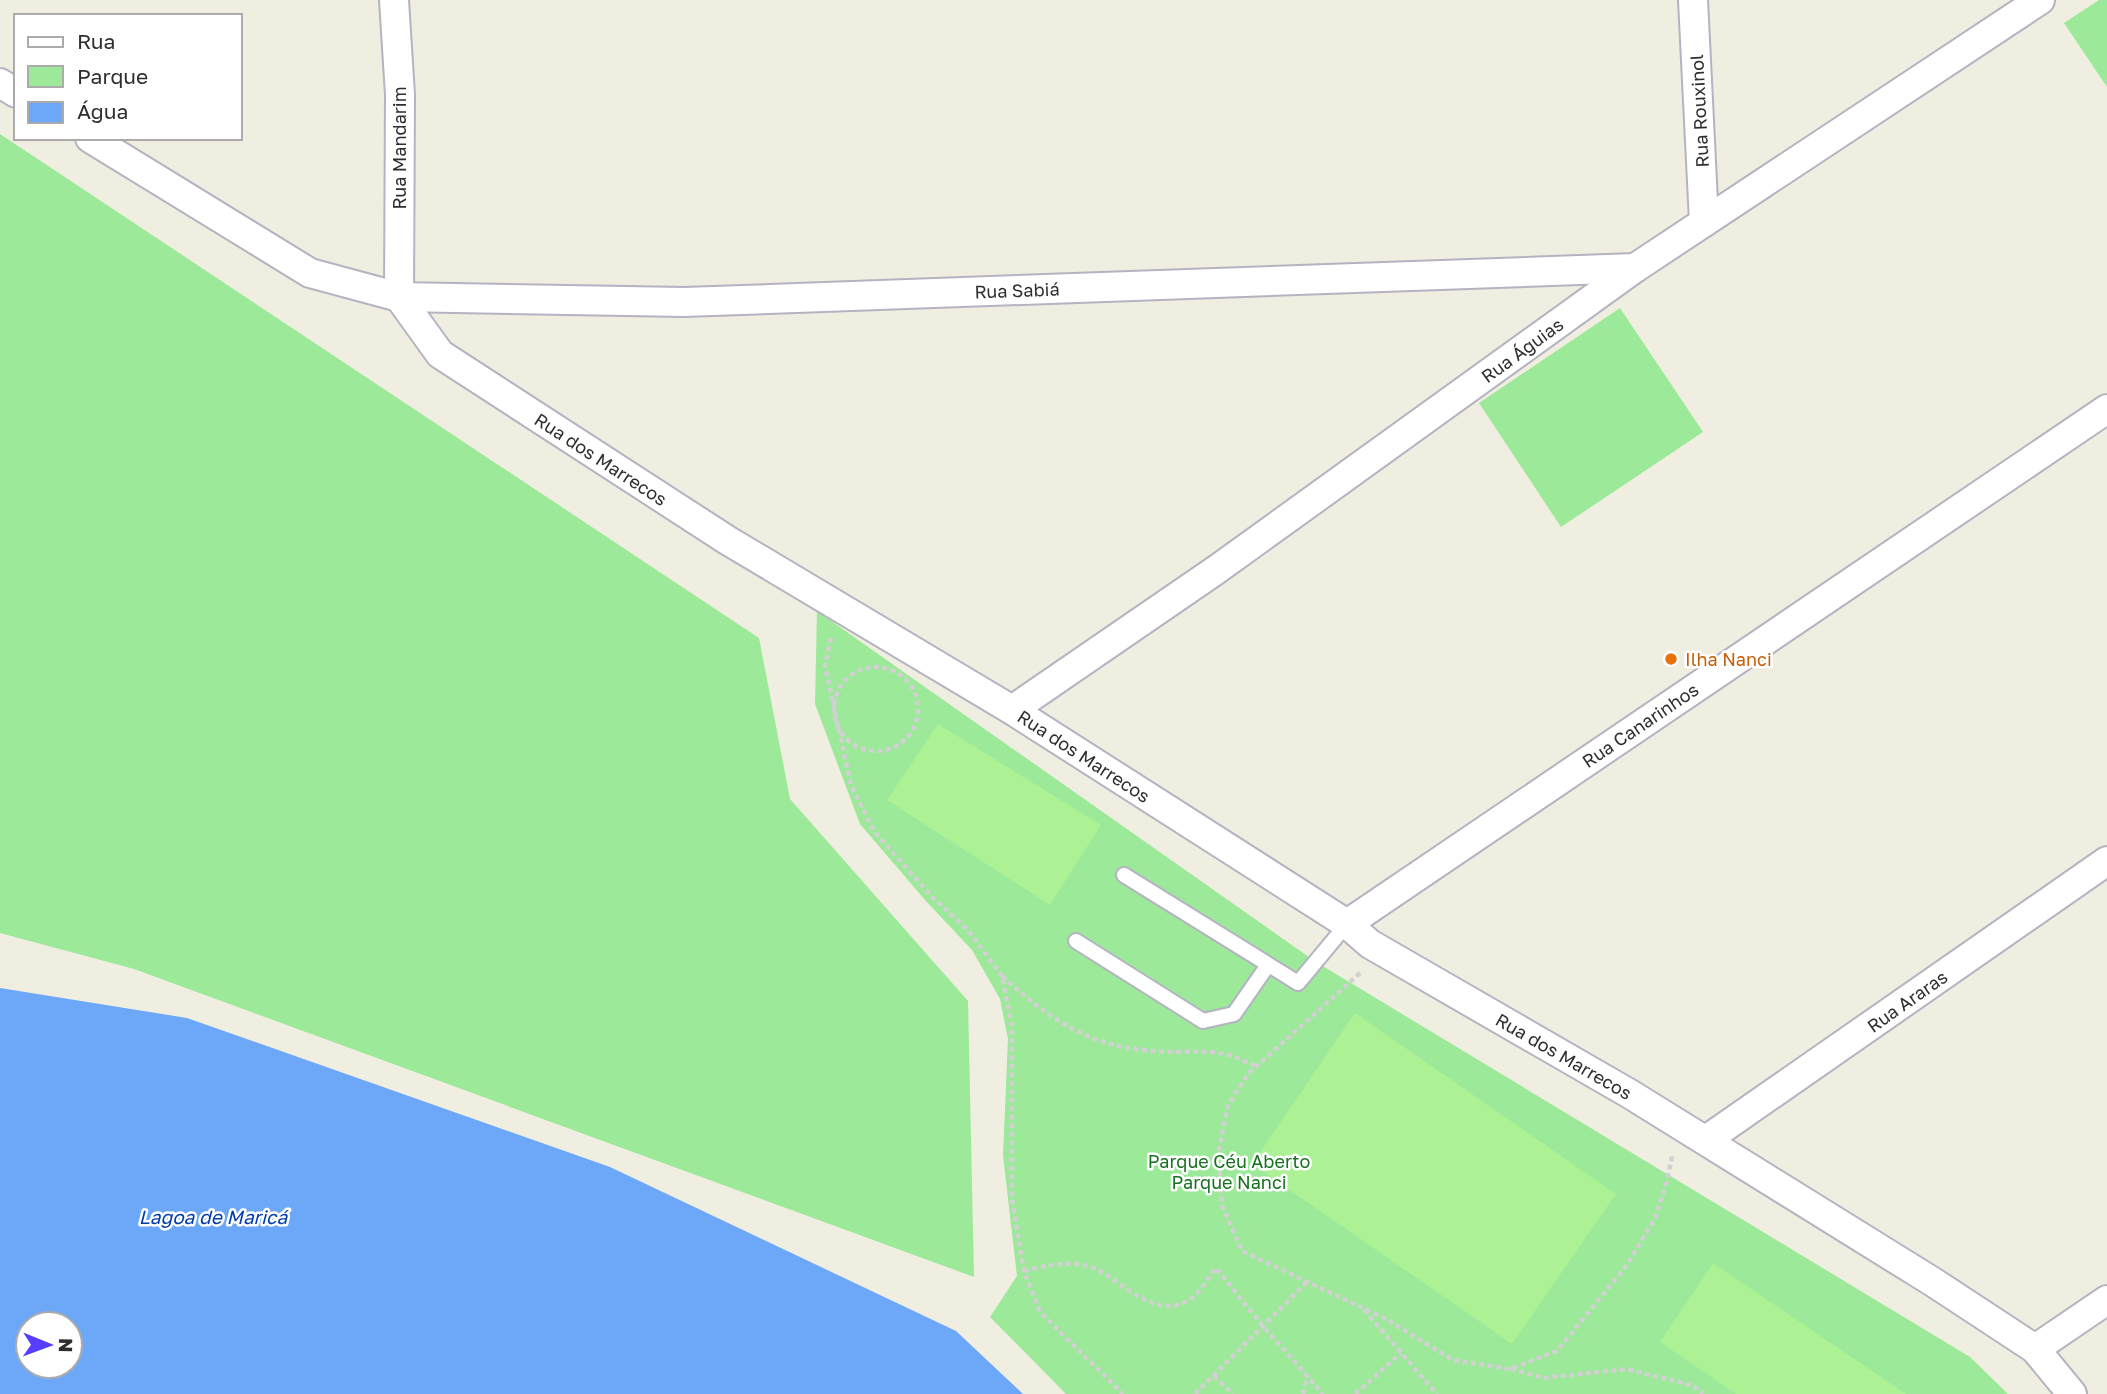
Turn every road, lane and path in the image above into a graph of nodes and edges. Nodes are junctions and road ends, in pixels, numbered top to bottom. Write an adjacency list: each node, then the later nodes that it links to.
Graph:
1 (394, 0): 7 (street, Rua Mandarim)
2 (1693, 0): 5 (street, Rua Rouxinol)
3 (2040, 0): 5 (street, Rua Águias)
4 (93, 140): 7 (street)
5 (1704, 222): 6 (street, Rua Águias)
6 (1635, 268): 7 (street, Rua Sabiá); 10 (street, Rua Águias)
7 (399, 297): 9 (street, Rua dos Marrecos)
8 (2107, 409): 14 (street, Rua Canarinhos)
9 (845, 610): 10 (street, Rua dos Marrecos); 11 (path)
10 (1012, 710): 14 (street, Rua dos Marrecos)
11 (836, 722): 11 (path); 18 (path)
12 (2107, 861): 21 (street, Rua Araras)
13 (1124, 875): 17 (lane)
14 (1347, 924): 16 (street, Rua dos Marrecos); 17 (lane)
15 (1076, 941): 17 (lane)
16 (1384, 952): 19 (path); 20 (street, Rua dos Marrecos)
17 (1268, 965)
18 (1002, 976): 19 (path); 22 (path)
19 (1256, 1066): 23 (path)
20 (1678, 1125): 21 (street, Rua dos Marrecos); 29 (path)
21 (1706, 1140): 27 (street, Rua dos Marrecos)
22 (1024, 1271): 26 (path); 32 (path)
23 (1307, 1282): 25 (path); 26 (path)
24 (2107, 1300): 27 (street)
25 (1362, 1308): 28 (path); 29 (path)
26 (1263, 1326): 30 (path); 31 (path)
27 (2035, 1349): 40 (street, Rua dos Marrecos)
28 (1401, 1353): 37 (path); 38 (path)
29 (1510, 1369): 39 (path)
30 (1214, 1376): 33 (path); 34 (path)
31 (1307, 1376): 35 (path); 36 (path)
32 (1123, 1394)
33 (1195, 1394)
34 (1233, 1394)
35 (1303, 1394)
36 (1323, 1394)
37 (1356, 1394)
38 (1437, 1394)
39 (1703, 1394)
40 (2071, 1394)

